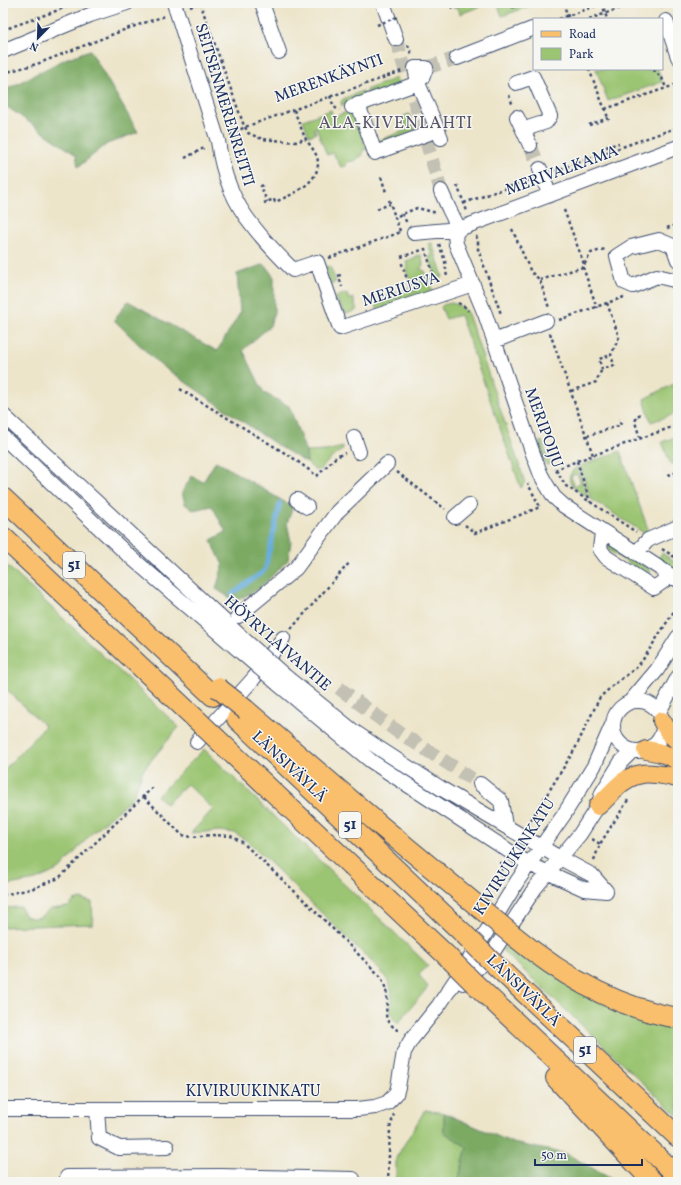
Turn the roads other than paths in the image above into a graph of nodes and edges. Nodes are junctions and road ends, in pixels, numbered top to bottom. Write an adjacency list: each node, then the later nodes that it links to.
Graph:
1 (125, 3): 8 (street)
2 (262, 3): 9 (street)
3 (383, 3): 7 (street)
4 (175, 7): 26 (street, SEITSENMERENREITTI)
5 (666, 21): 10 (street)
6 (529, 35): 11 (street)
7 (396, 39)
8 (3, 51)
9 (279, 52)
10 (678, 57)
11 (457, 58)
12 (420, 68): 13 (street)
13 (418, 83): 13 (street)
14 (516, 83): 15 (street)
15 (517, 116)
16 (678, 147): 19 (street, MERIVALKAMA)
17 (541, 173): 19 (street)
18 (442, 191): 20 (street)
19 (549, 194): 20 (street, MERIVALKAMA)
20 (458, 229): 21 (street, MERIVALKAMA); 24 (street, MERIPOIJU)
21 (407, 232)
22 (678, 260): 23 (street)
23 (678, 281)
24 (473, 284): 26 (street, MERIUSVA); 27 (street, MERIPOIJU)
25 (546, 323): 27 (street)
26 (340, 328)
27 (494, 341): 37 (street, MERIPOIJU)
28 (3, 415): 44 (street, HÖYRYLAIVANTIE)
29 (3, 437): 44 (street, HÖYRYLAIVANTIE)
30 (354, 437): 31 (street)
31 (359, 452)
32 (387, 464): 41 (street)
33 (3, 498): 48 (highway, LÄNSIVÄYLÄ / 51)
34 (469, 505): 35 (street)
35 (455, 517)
36 (678, 527): 39 (street)
37 (602, 532): 39 (street, MERIPOIJU); 40 (street)
38 (3, 537): 65 (highway, LÄNSIVÄYLÄ / 51, bridge)
39 (636, 553): 40 (street, MERIPOIJU)
40 (675, 578)
41 (238, 616)
42 (678, 637): 47 (street)
43 (283, 638): 52 (street)
44 (245, 649): 46 (street, HÖYRYLAIVANTIE, bridge)
45 (678, 676): 49 (street)
46 (282, 680): 58 (street, HÖYRYLAIVANTIE); 61 (street, HÖYRYLAIVANTIE)
47 (630, 702): 49 (street); 50 (street)
48 (241, 714): 64 (highway, bridge); 68 (highway, LÄNSIVÄYLÄ / 51, bridge)
49 (660, 716): 51 (main road); 53 (street)
50 (613, 723): 53 (street); 59 (street, KIVIRUUKINKATU)
51 (678, 741)
52 (197, 742)
53 (639, 750): 54 (main road); 57 (street, KIVIRUUKINKATU)
54 (678, 761)
55 (678, 778): 57 (main road)
56 (480, 784): 58 (street)
57 (598, 806): 60 (street, KIVIRUUKINKATU)
58 (505, 826): 59 (street, HÖYRYLAIVANTIE)
59 (541, 847): 60 (street, HÖYRYLAIVANTIE); 61 (street, KIVIRUUKINKATU)
60 (560, 858): 62 (street, KIVIRUUKINKATU); 62 (street, HÖYRYLAIVANTIE)
61 (529, 864): 62 (street, HÖYRYLAIVANTIE); 63 (street, KIVIRUUKINKATU)
62 (548, 873): 63 (street, KIVIRUUKINKATU)
63 (439, 1005): 67 (street, KIVIRUUKINKATU)
64 (678, 1018)
65 (531, 1038): 70 (highway, LÄNSIVÄYLÄ / 51); 73 (highway)
66 (3, 1109): 67 (street, KIVIRUUKINKATU)
67 (97, 1109): 69 (street)
68 (678, 1137)
69 (167, 1148)
70 (678, 1176)
71 (67, 1177): 72 (street)
72 (353, 1182)
73 (653, 1182)

